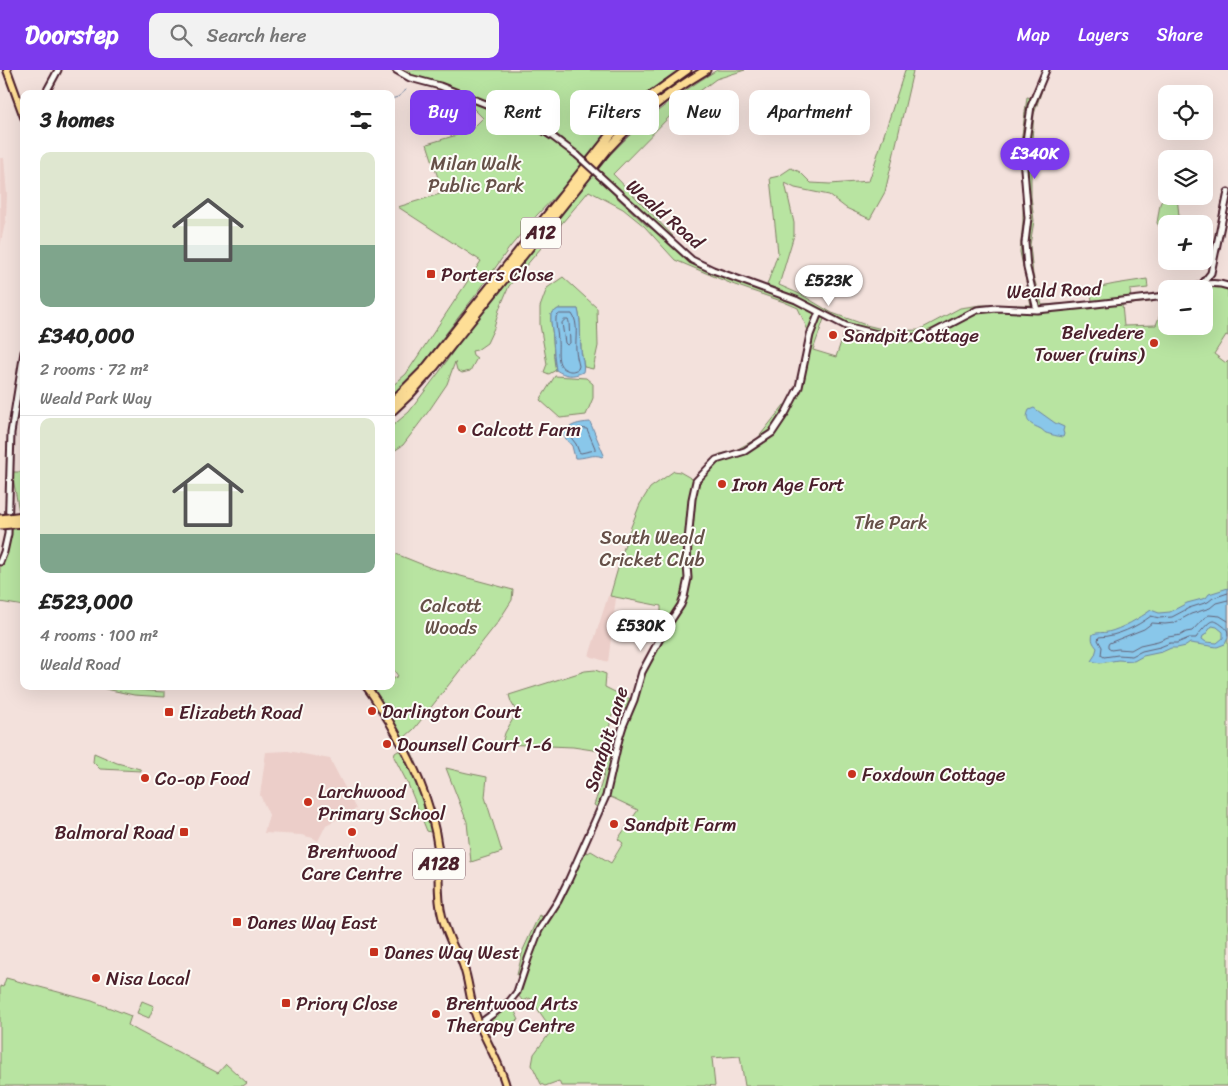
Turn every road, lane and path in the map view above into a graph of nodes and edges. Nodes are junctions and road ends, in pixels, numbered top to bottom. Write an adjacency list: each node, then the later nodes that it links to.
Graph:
1 (7, 70): 8 (main road)
2 (58, 70): 7 (street)
3 (396, 70): 17 (street, Weald Road, bridge)
4 (687, 70): 19 (highway, A12)
5 (706, 70): 20 (highway, A12)
6 (1046, 70): 16 (street)
7 (47, 90)
8 (20, 107)
9 (1228, 192): 10 (street)
10 (1210, 276): 11 (street); 13 (street)
11 (1206, 280)
12 (1213, 284): 13 (street)
13 (1217, 284): 14 (street)
14 (1228, 286)
15 (1158, 297): 16 (street, Weald Road)
16 (1037, 310): 17 (street, Weald Road)
17 (819, 312): 27 (street, Sandpit Lane)
18 (20, 377): 25 (street)
19 (395, 399)
20 (395, 408)
21 (20, 516): 22 (highway, bridge)
22 (0, 519)
23 (20, 522): 24 (highway, bridge)
24 (0, 525)
25 (0, 562)
26 (369, 690): 27 (main road, A128)
27 (479, 1024): 28 (main road, A128)
28 (506, 1086)

